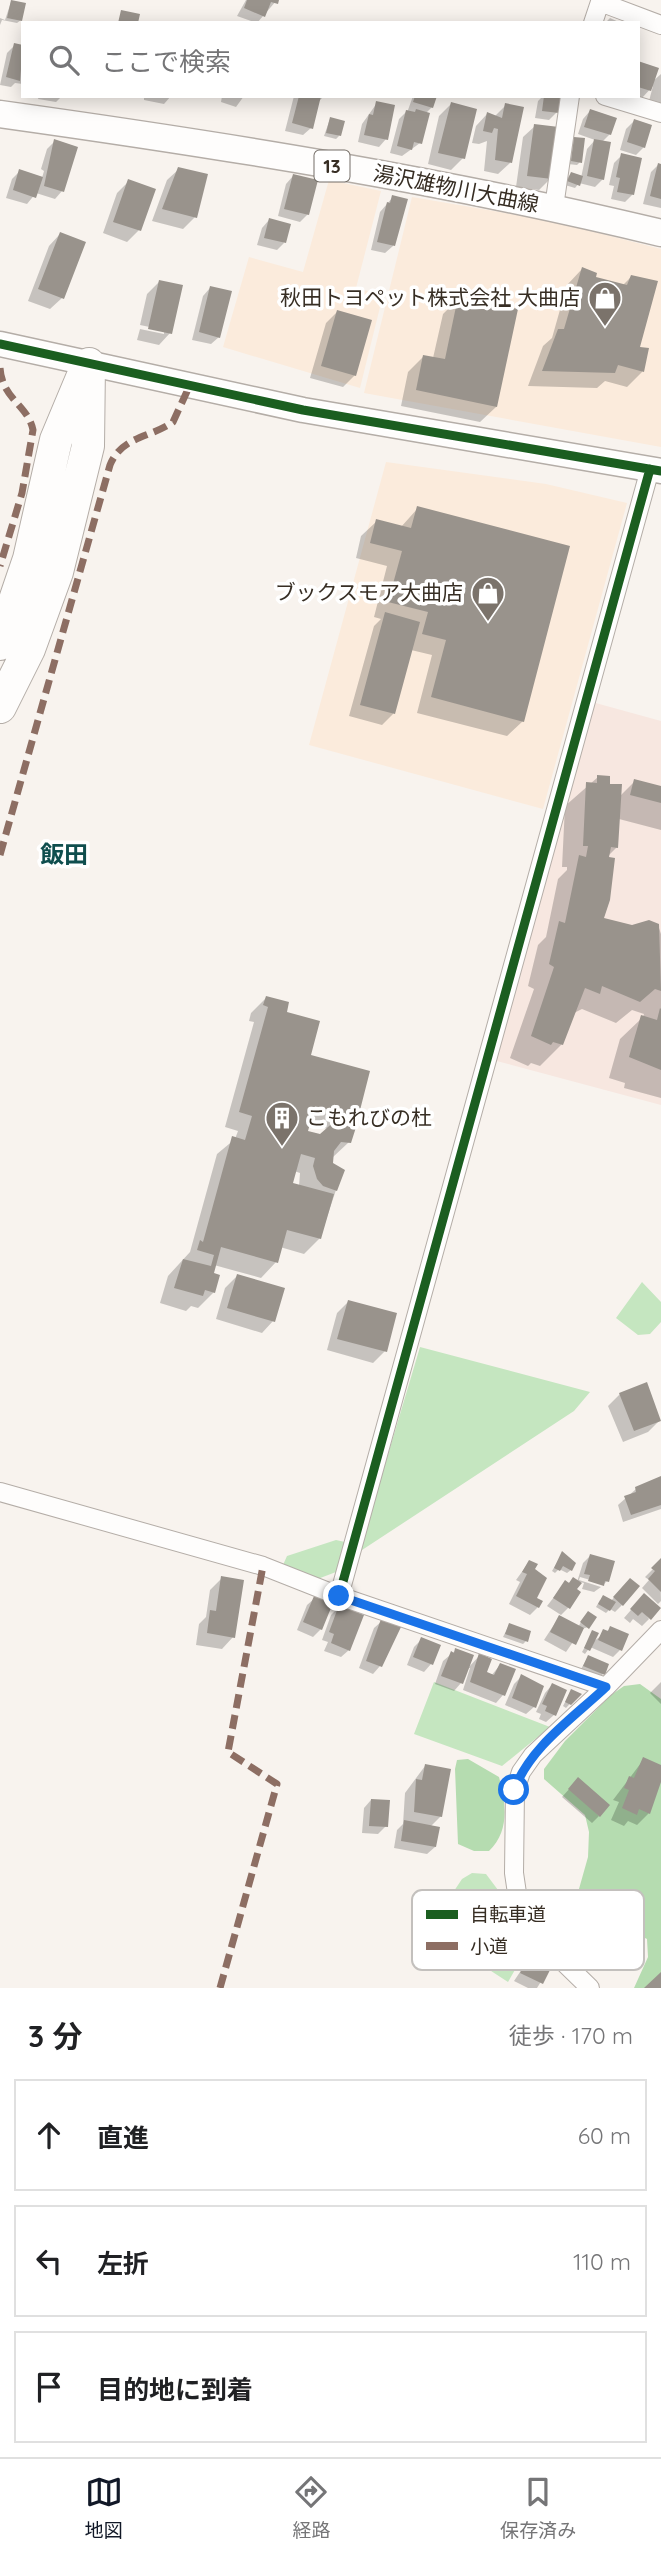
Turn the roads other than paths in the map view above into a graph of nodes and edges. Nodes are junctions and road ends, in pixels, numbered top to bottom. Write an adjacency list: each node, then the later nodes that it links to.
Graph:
1 (594, 21): 2 (street)
2 (661, 25)
3 (570, 98): 7 (street)
4 (612, 98): 5 (street)
5 (661, 113)
6 (0, 114): 7 (main road, 湯沢雄物川大曲線 / 13)
7 (554, 207): 8 (main road, 湯沢雄物川大曲線 / 13)
8 (661, 233)
9 (0, 344): 10 (street)
10 (89, 364): 11 (street); 12 (highway); 13 (highway)
11 (656, 470): 15 (street)
12 (0, 644)
13 (0, 707)
14 (0, 1492): 15 (street)
15 (339, 1596): 17 (street)
16 (661, 1630): 17 (street)
17 (606, 1687): 18 (street)
18 (517, 1890)
19 (572, 1970): 20 (street)
20 (590, 1988)

